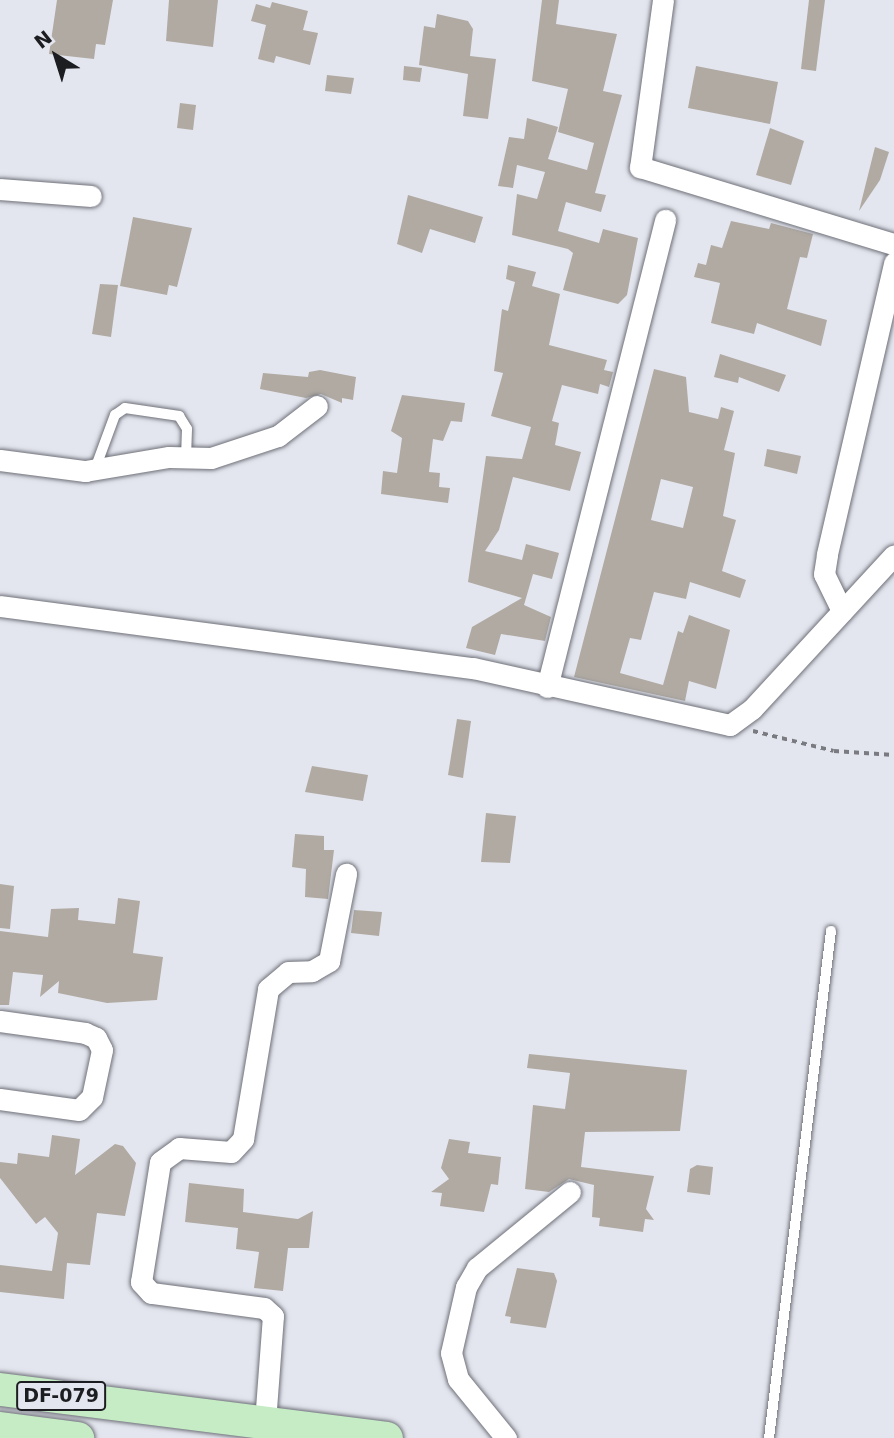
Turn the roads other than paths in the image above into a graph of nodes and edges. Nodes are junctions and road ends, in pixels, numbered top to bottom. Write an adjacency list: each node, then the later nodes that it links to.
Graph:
1 (663, 0): 5 (street)
2 (0, 189): 3 (street)
3 (91, 197)
4 (665, 220): 14 (street)
5 (894, 244)
6 (894, 263): 13 (street)
7 (317, 406): 8 (street)
8 (186, 458): 10 (street); 10 (lane)
9 (0, 460): 10 (street)
10 (95, 469)
11 (894, 555): 13 (street)
12 (0, 606): 14 (street)
13 (842, 611): 14 (street)
14 (547, 687)
15 (346, 874): 21 (street)
16 (831, 931): 26 (lane)
17 (0, 1021): 18 (street)
18 (0, 1099)
19 (570, 1192): 25 (street)
20 (0, 1389): 21 (main road, DF-079)
21 (265, 1422): 24 (main road, DF-079)
22 (17, 1432): 23 (main road, DF-079)
23 (77, 1438)
24 (386, 1438)
25 (506, 1438)
26 (769, 1438)

